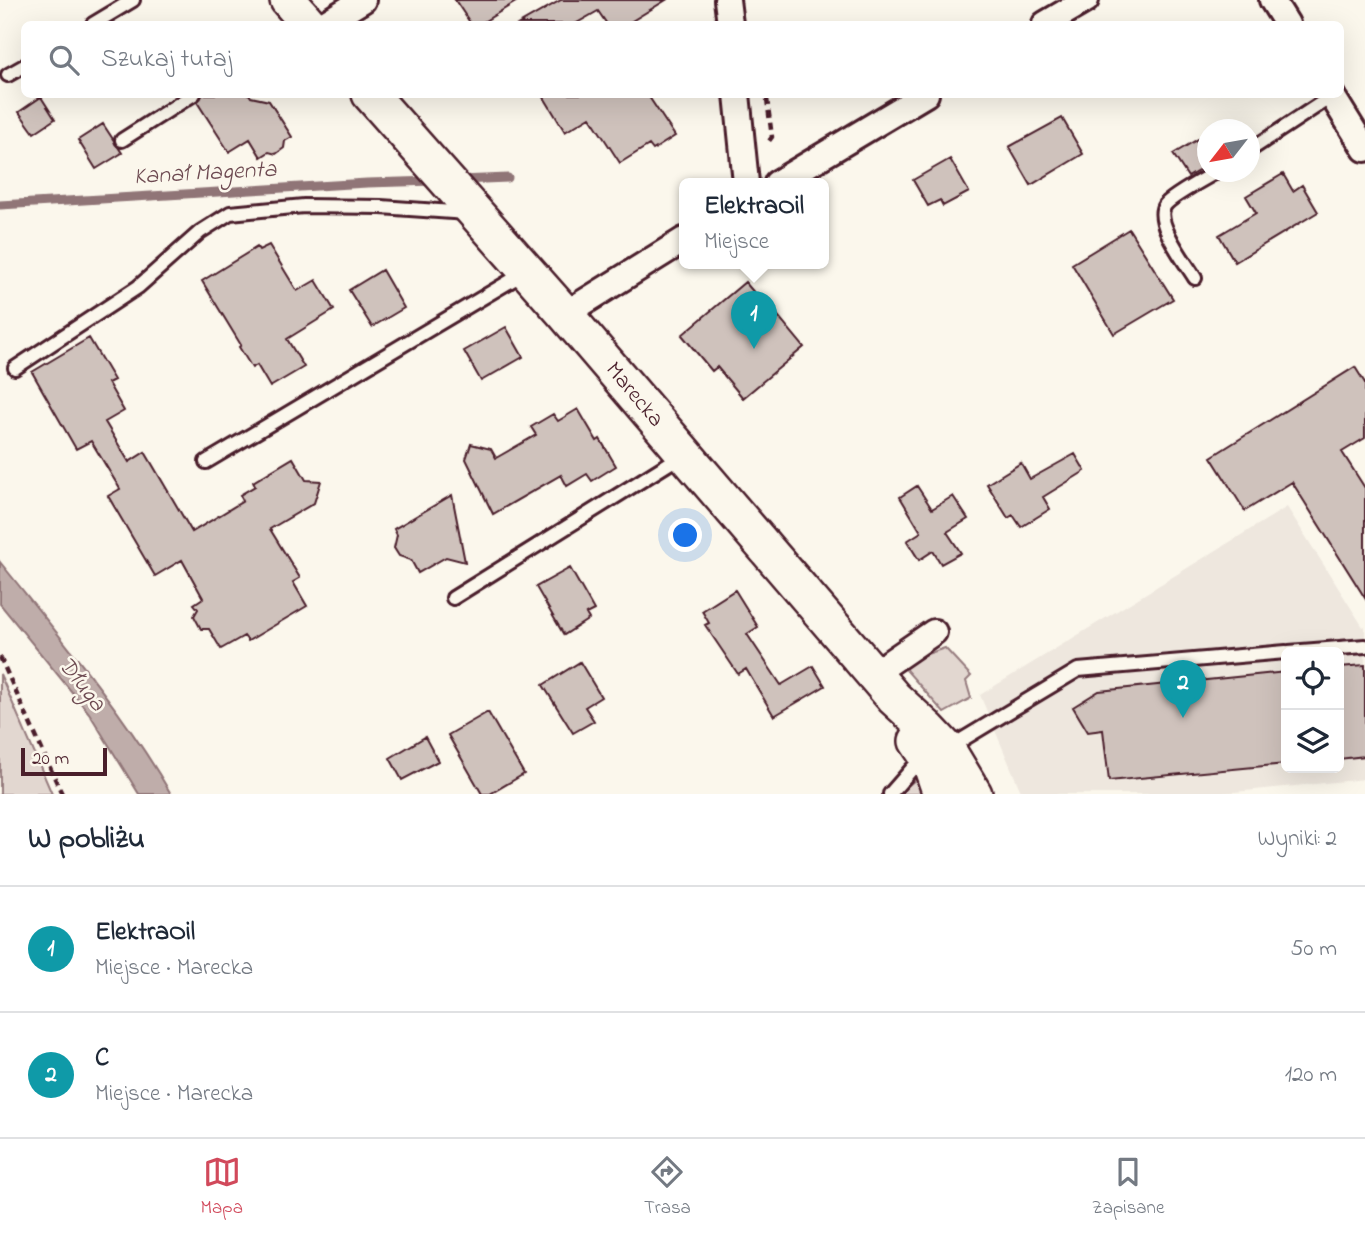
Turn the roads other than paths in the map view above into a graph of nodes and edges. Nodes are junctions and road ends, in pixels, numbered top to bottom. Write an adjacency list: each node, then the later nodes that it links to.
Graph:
1 (133, 0): 7 (lane)
2 (363, 0): 6 (street)
3 (727, 0): 8 (street)
4 (1086, 0): 9 (street)
5 (1272, 0): 10 (street)
6 (304, 18)
7 (98, 21)
8 (730, 21)
9 (1050, 21)
10 (1285, 21)
11 (21, 68): 12 (lane)
12 (8, 75)
13 (188, 98): 19 (lane)
14 (373, 98): 25 (street, Marecka)
15 (737, 98): 22 (street)
16 (919, 98): 23 (street)
17 (1328, 98): 20 (lane)
18 (1334, 98): 21 (street)
19 (122, 140)
20 (1260, 143)
21 (1365, 149)
22 (745, 178)
23 (785, 178)
24 (1201, 182): 28 (lane)
25 (467, 205): 27 (street, Marecka); 30 (lane)
26 (679, 243): 29 (street)
27 (527, 271): 29 (street, Marecka); 32 (lane)
28 (1195, 278)
29 (565, 314): 31 (street, Marecka)
30 (15, 368)
31 (684, 454): 33 (lane); 38 (street, Marecka)
32 (206, 462)
33 (453, 598)
34 (934, 632): 38 (street)
35 (1365, 646): 36 (lane)
36 (1344, 648)
37 (1281, 653): 39 (lane)
38 (884, 686): 39 (street, Marecka)
39 (938, 754): 40 (lane); 41 (street, Marecka); 42 (street, Marecka)
40 (890, 794)
41 (941, 794)
42 (974, 794)

